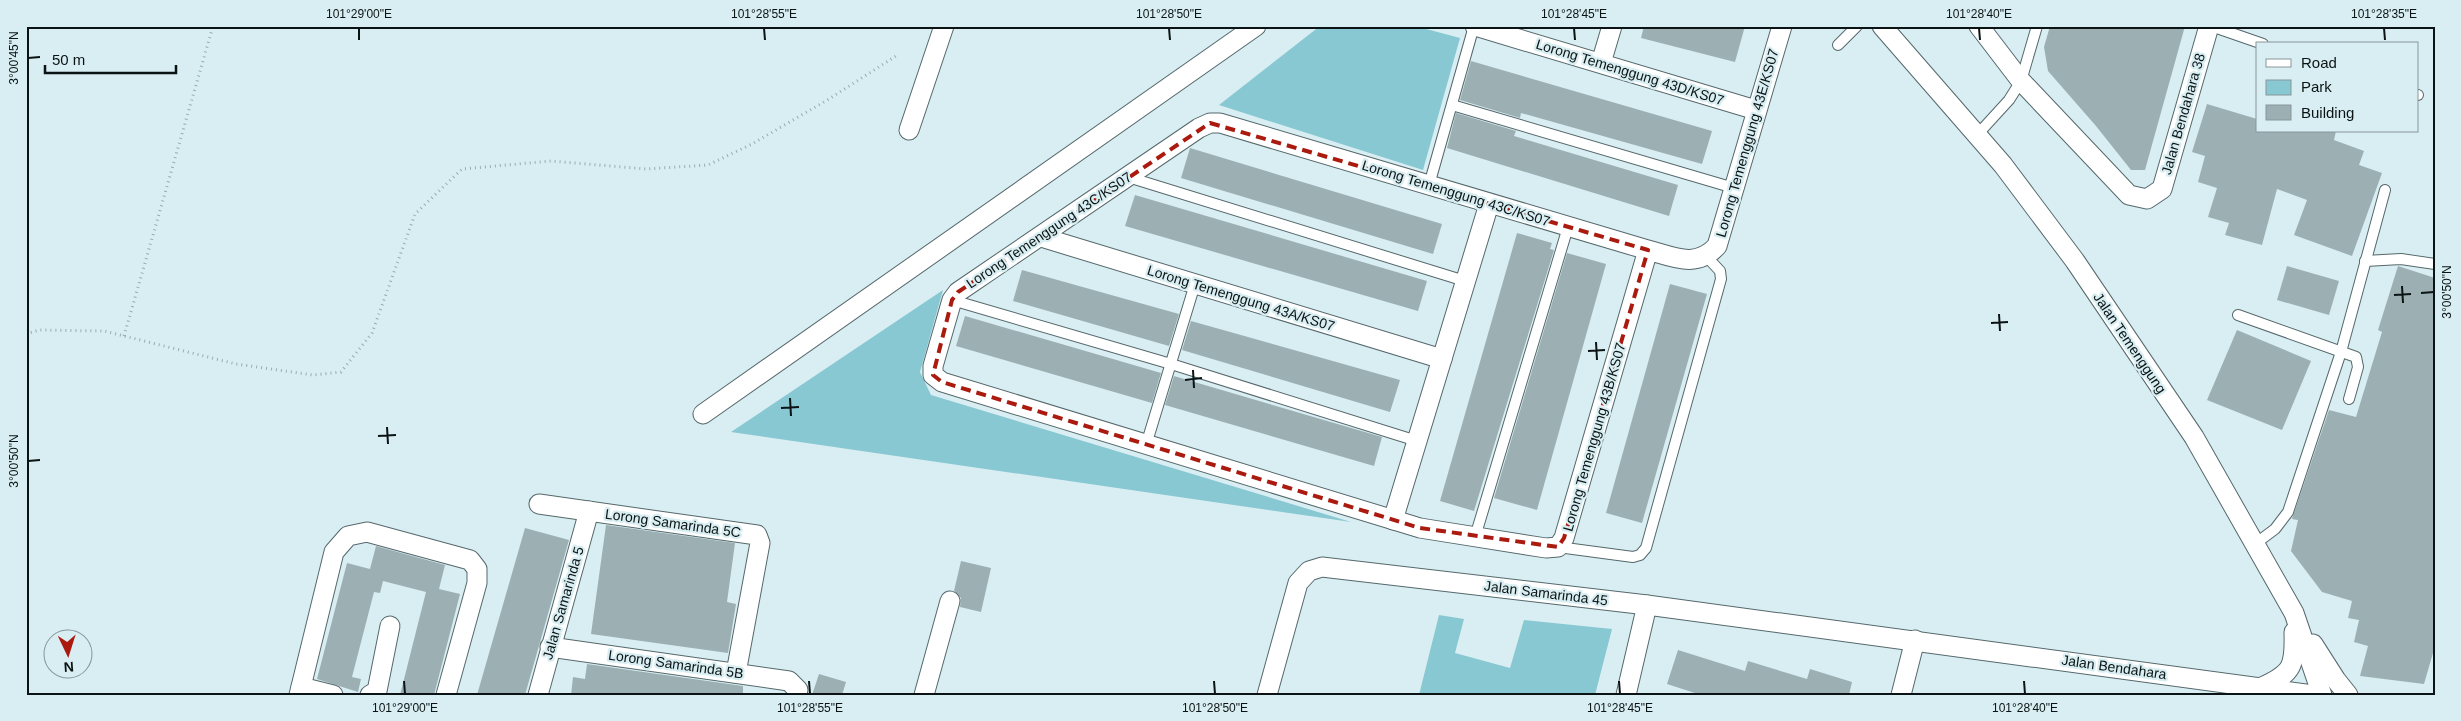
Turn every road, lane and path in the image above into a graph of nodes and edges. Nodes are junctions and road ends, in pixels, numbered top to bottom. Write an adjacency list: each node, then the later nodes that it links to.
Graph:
1 (213, 26): 37 (path)
2 (944, 26): 19 (street)
3 (1256, 26): 42 (street)
4 (1475, 26): 15 (street, Lorong Temenggung 43D/KS07); 17 (lane)
5 (1612, 26): 15 (street)
6 (1782, 26): 18 (street, Lorong Temenggung 43E/KS07)
7 (1857, 26): 13 (lane)
8 (1882, 26): 20 (street, Jalan Temenggung)
9 (1979, 26): 16 (street, Jalan Bendahara 38)
10 (2037, 26): 16 (lane)
11 (2210, 26): 12 (lane); 16 (street, Jalan Bendahara 38)
12 (2257, 42)
13 (1838, 44)
14 (899, 54): 37 (path)
15 (1601, 63): 18 (street, Lorong Temenggung 43D/KS07)
16 (2021, 81): 20 (lane)
17 (1452, 105): 22 (lane); 23 (lane)
18 (1756, 110): 23 (street, Lorong Temenggung 43E/KS07)
19 (909, 130)
20 (1977, 135): 49 (street, Jalan Temenggung)
21 (1128, 177): 22 (street, Lorong Temenggung 43C/KS07); 27 (street, Lorong Temenggung 43C/KS07); 32 (lane)
22 (1429, 185): 25 (street, Lorong Temenggung 43C/KS07)
23 (1734, 188): 29 (street, Lorong Temenggung 43E/KS07)
24 (2385, 190): 30 (lane)
25 (1489, 204): 26 (street, Lorong Temenggung 43C/KS07); 32 (street)
26 (1568, 227): 28 (street, Lorong Temenggung 43C/KS07); 48 (lane)
27 (1041, 237): 33 (street, Lorong Temenggung 43A/KS07); 34 (street, Lorong Temenggung 43C/KS07)
28 (1648, 250): 29 (street); 50 (street, Lorong Temenggung 43B/KS07)
29 (1707, 257): 50 (lane)
30 (2365, 262): 31 (lane); 38 (lane)
31 (2435, 264)
32 (1465, 281): 39 (street)
33 (1195, 284): 39 (street, Lorong Temenggung 43A/KS07); 40 (lane)
34 (952, 300): 40 (lane); 44 (street)
35 (2238, 315): 38 (lane)
36 (26, 334): 37 (path)
37 (124, 336)
38 (2341, 352): 41 (lane); 49 (lane)
39 (1442, 359): 43 (street)
40 (1171, 364): 43 (lane); 44 (lane)
41 (2349, 399)
42 (703, 414)
43 (1417, 441): 47 (street)
44 (1146, 445): 47 (street)
45 (539, 504): 46 (street, Lorong Samarinda 5C)
46 (589, 512): 56 (street, Jalan Samarinda 5); 57 (street, Lorong Samarinda 5C)
47 (1393, 520): 48 (street, Lorong Temenggung 43B/KS07)
48 (1475, 537): 50 (street, Lorong Temenggung 43B/KS07)
49 (2255, 544): 53 (street, Jalan Temenggung)
50 (1558, 547)
51 (950, 601): 66 (street)
52 (1648, 605): 55 (street, Jalan Samarinda 45); 67 (street, Jalan Samarinda 45); 68 (street)
53 (2294, 613): 59 (street); 71 (street, Jalan Temenggung); 72 (street)
54 (390, 626): 63 (street)
55 (1915, 640): 58 (street, Jalan Bendahara); 69 (street)
56 (550, 646): 57 (street, Lorong Samarinda 5B); 65 (street, Jalan Samarinda 5)
57 (736, 673): 61 (street, Lorong Samarinda 5B)
58 (2206, 687): 59 (street, Jalan Bendahara)
59 (2262, 688): 70 (street, Jalan Bendahara)
60 (300, 691): 62 (street); 64 (street)
61 (798, 692)
62 (334, 695)
63 (370, 695)
64 (446, 695)
65 (538, 695)
66 (924, 695)
67 (1267, 695)
68 (1626, 695)
69 (1901, 695)
70 (2313, 695)
71 (2322, 695)
72 (2348, 695)

